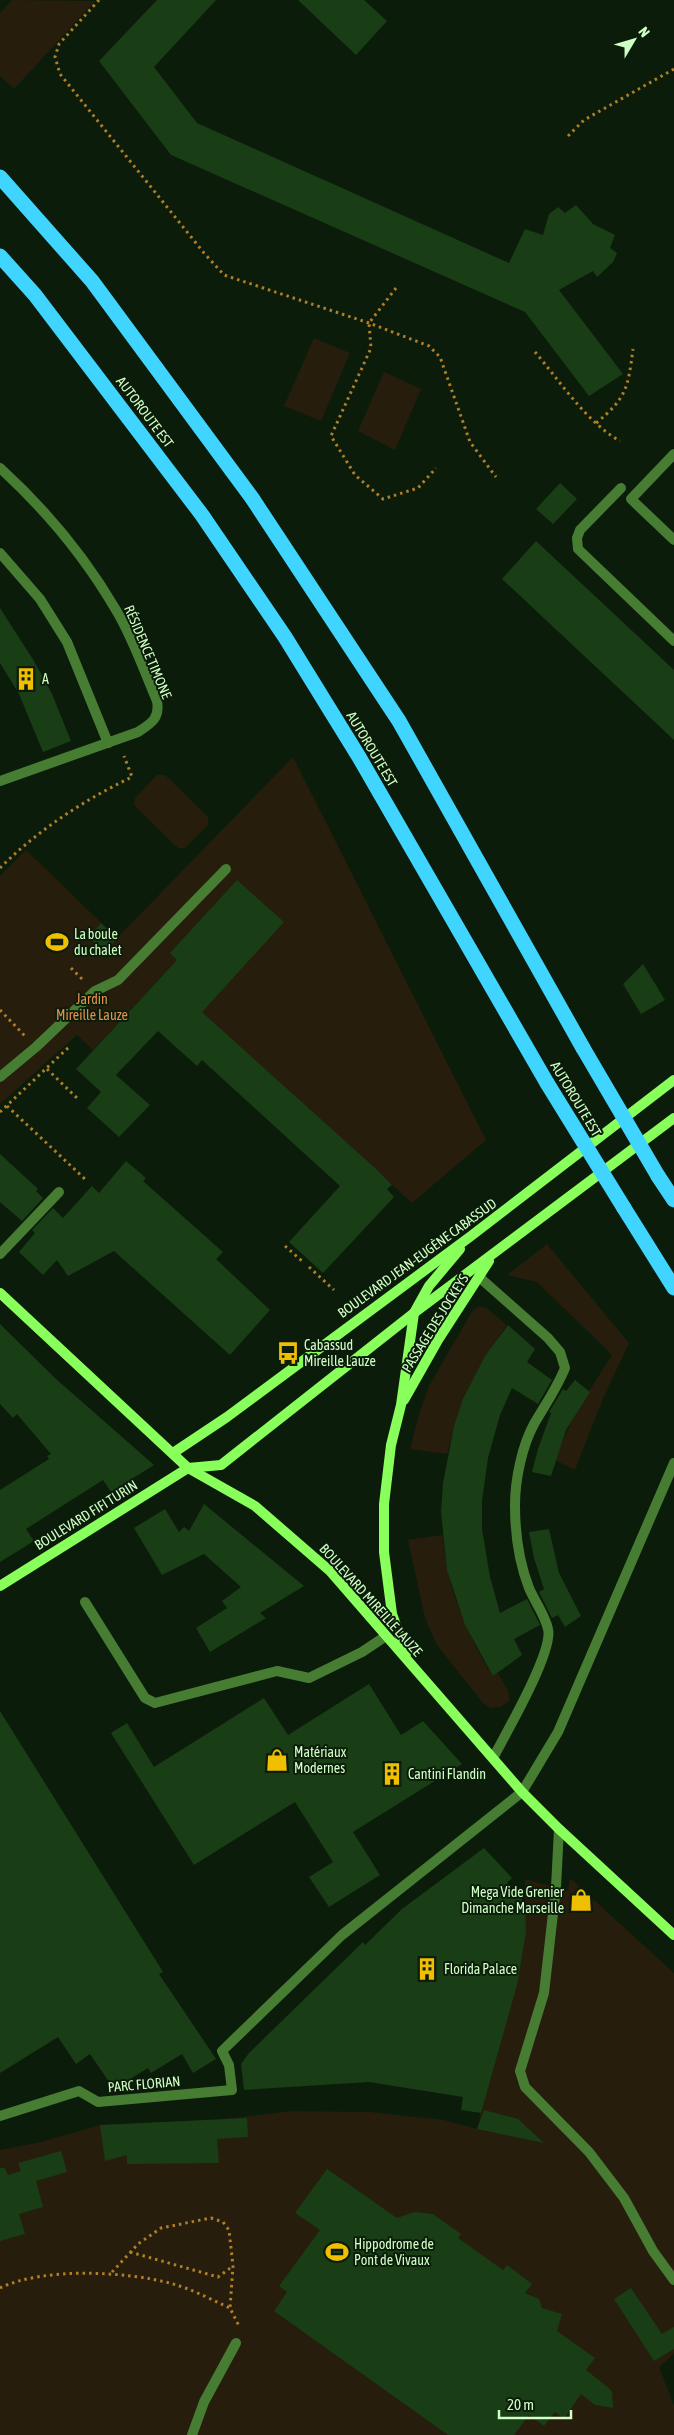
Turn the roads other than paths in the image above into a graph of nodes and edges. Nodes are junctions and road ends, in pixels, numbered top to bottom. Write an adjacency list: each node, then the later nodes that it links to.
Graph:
1 (0, 177): 16 (highway, bridge)
2 (0, 256): 21 (highway, AUTOROUTE EST, bridge)
3 (674, 454): 6 (lane)
4 (0, 468): 9 (lane, RÉSIDENCE TIMONE)
5 (620, 488): 8 (lane)
6 (674, 540)
7 (0, 553): 9 (lane)
8 (674, 641)
9 (108, 742): 10 (lane, RÉSIDENCE TIMONE)
10 (0, 781)
11 (226, 869): 12 (lane)
12 (0, 1077)
13 (674, 1080): 17 (street, BOULEVARD JEAN-EUGÈNE CABASSUD)
14 (674, 1118): 19 (street)
15 (59, 1192): 18 (lane)
16 (674, 1200)
17 (471, 1236): 23 (street, PASSAGE DES JOCKEYS); 25 (street, BOULEVARD JEAN-EUGÈNE CABASSUD)
18 (0, 1254)
19 (492, 1255): 20 (street, PASSAGE DES JOCKEYS); 23 (street)
20 (478, 1277): 24 (street, PASSAGE DES JOCKEYS); 32 (lane)
21 (674, 1288)
22 (0, 1293): 25 (street, BOULEVARD MIREILLE LAUZE)
23 (414, 1313): 24 (street, PASSAGE DES JOCKEYS); 27 (street)
24 (401, 1405): 31 (street, PASSAGE DES JOCKEYS)
25 (173, 1454): 27 (street, BOULEVARD MIREILLE LAUZE)
26 (674, 1463): 33 (lane)
27 (188, 1468): 28 (street, BOULEVARD FIFI TURIN); 30 (street, BOULEVARD MIREILLE LAUZE)
28 (0, 1586)
29 (85, 1602): 30 (lane)
30 (386, 1636): 31 (street, BOULEVARD MIREILLE LAUZE)
31 (408, 1660): 32 (street, BOULEVARD MIREILLE LAUZE)
32 (493, 1758): 33 (street, BOULEVARD MIREILLE LAUZE)
33 (522, 1792): 34 (street, BOULEVARD MIREILLE LAUZE); 36 (lane, PARC FLORIAN)
34 (559, 1829): 35 (street, BOULEVARD MIREILLE LAUZE); 37 (lane)
35 (674, 1935)
36 (0, 2116)
37 (674, 2280)
38 (236, 2343): 39 (lane)
39 (192, 2435)

